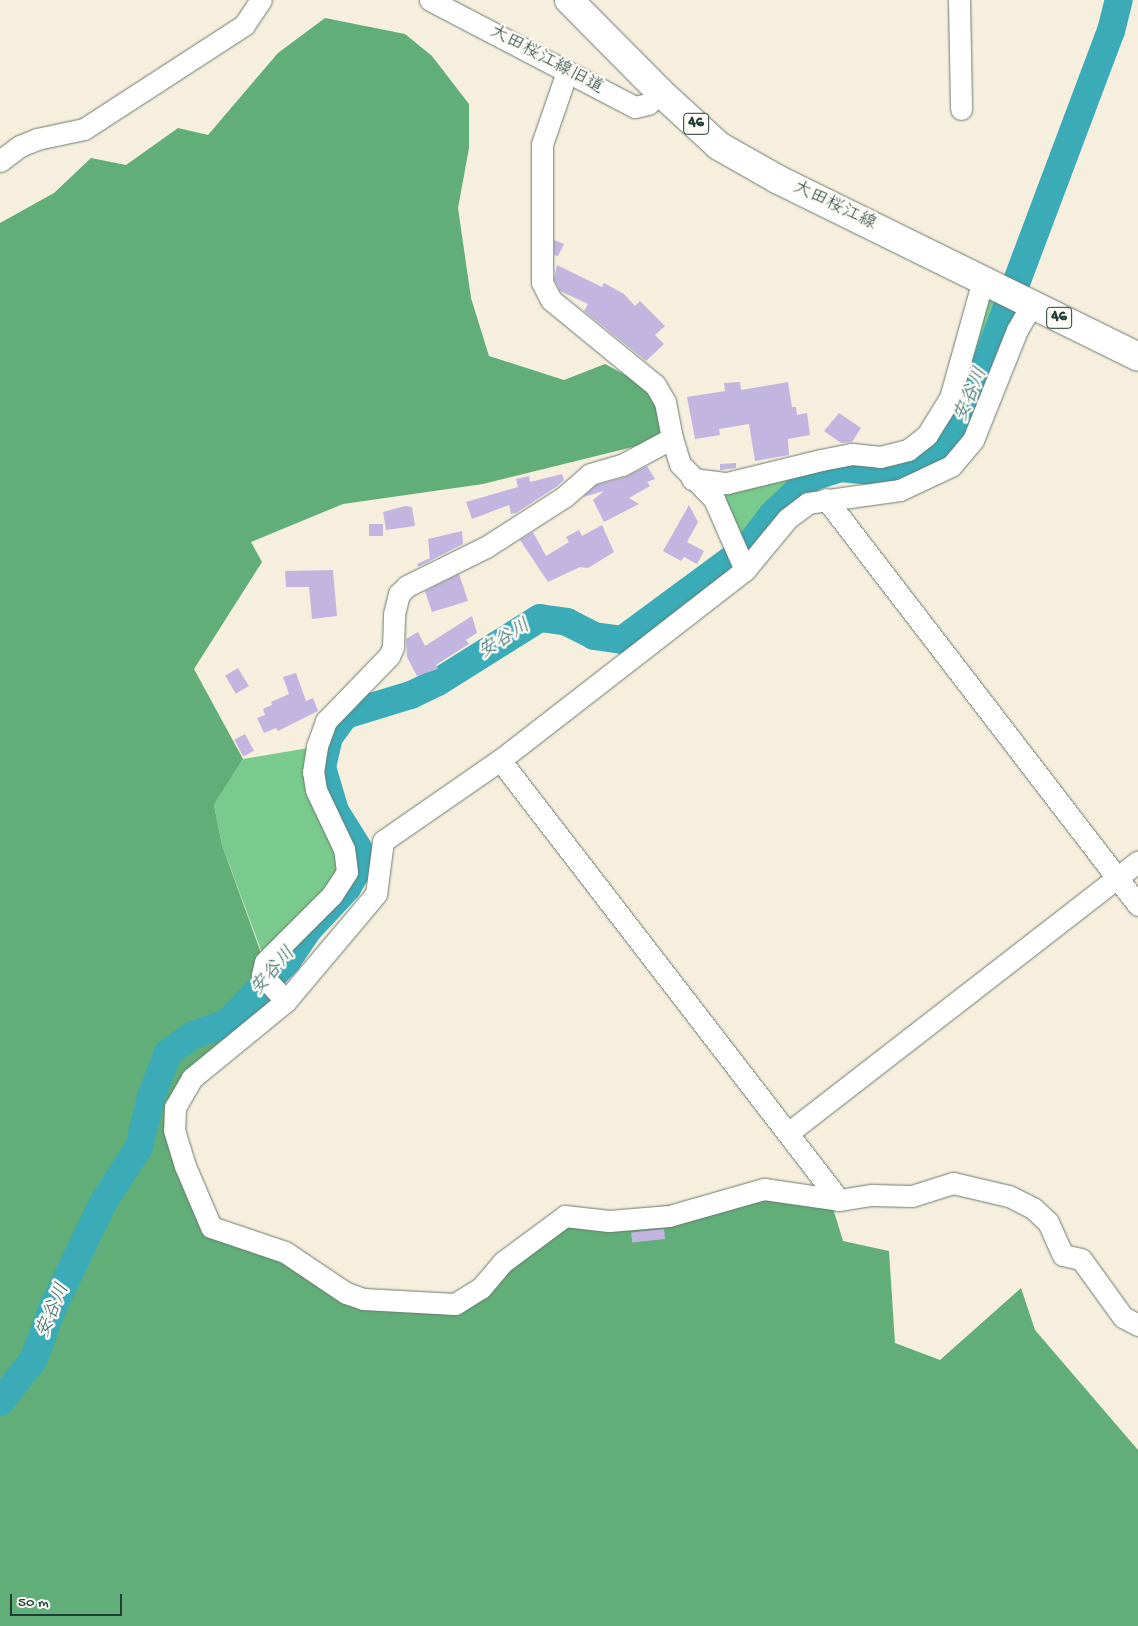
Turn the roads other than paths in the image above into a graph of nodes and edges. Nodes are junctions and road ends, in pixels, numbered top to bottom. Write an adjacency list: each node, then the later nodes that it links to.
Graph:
1 (261, 0): 8 (street)
2 (430, 0): 5 (street, 大田桜江線旧道)
3 (569, 0): 6 (main road, 大田桜江線 / 46)
4 (959, 0): 7 (street)
5 (567, 72): 6 (street, 大田桜江線旧道); 12 (street)
6 (660, 92): 9 (main road, 大田桜江線 / 46)
7 (961, 109)
8 (0, 161)
9 (988, 282): 10 (main road, 大田桜江線 / 46); 13 (street)
10 (1028, 302): 11 (main road, 大田桜江線 / 46); 14 (street)
11 (1138, 358)
12 (672, 438): 13 (street); 20 (street)
13 (692, 479): 15 (street)
14 (826, 499): 15 (street); 18 (street)
15 (744, 568): 16 (street)
16 (500, 760): 20 (street); 21 (street)
17 (1138, 862): 18 (street)
18 (1117, 878): 19 (street); 21 (street)
19 (1138, 905)
20 (284, 997): 22 (street)
21 (788, 1133): 22 (street)
22 (839, 1200): 23 (street)
23 (1138, 1325)

